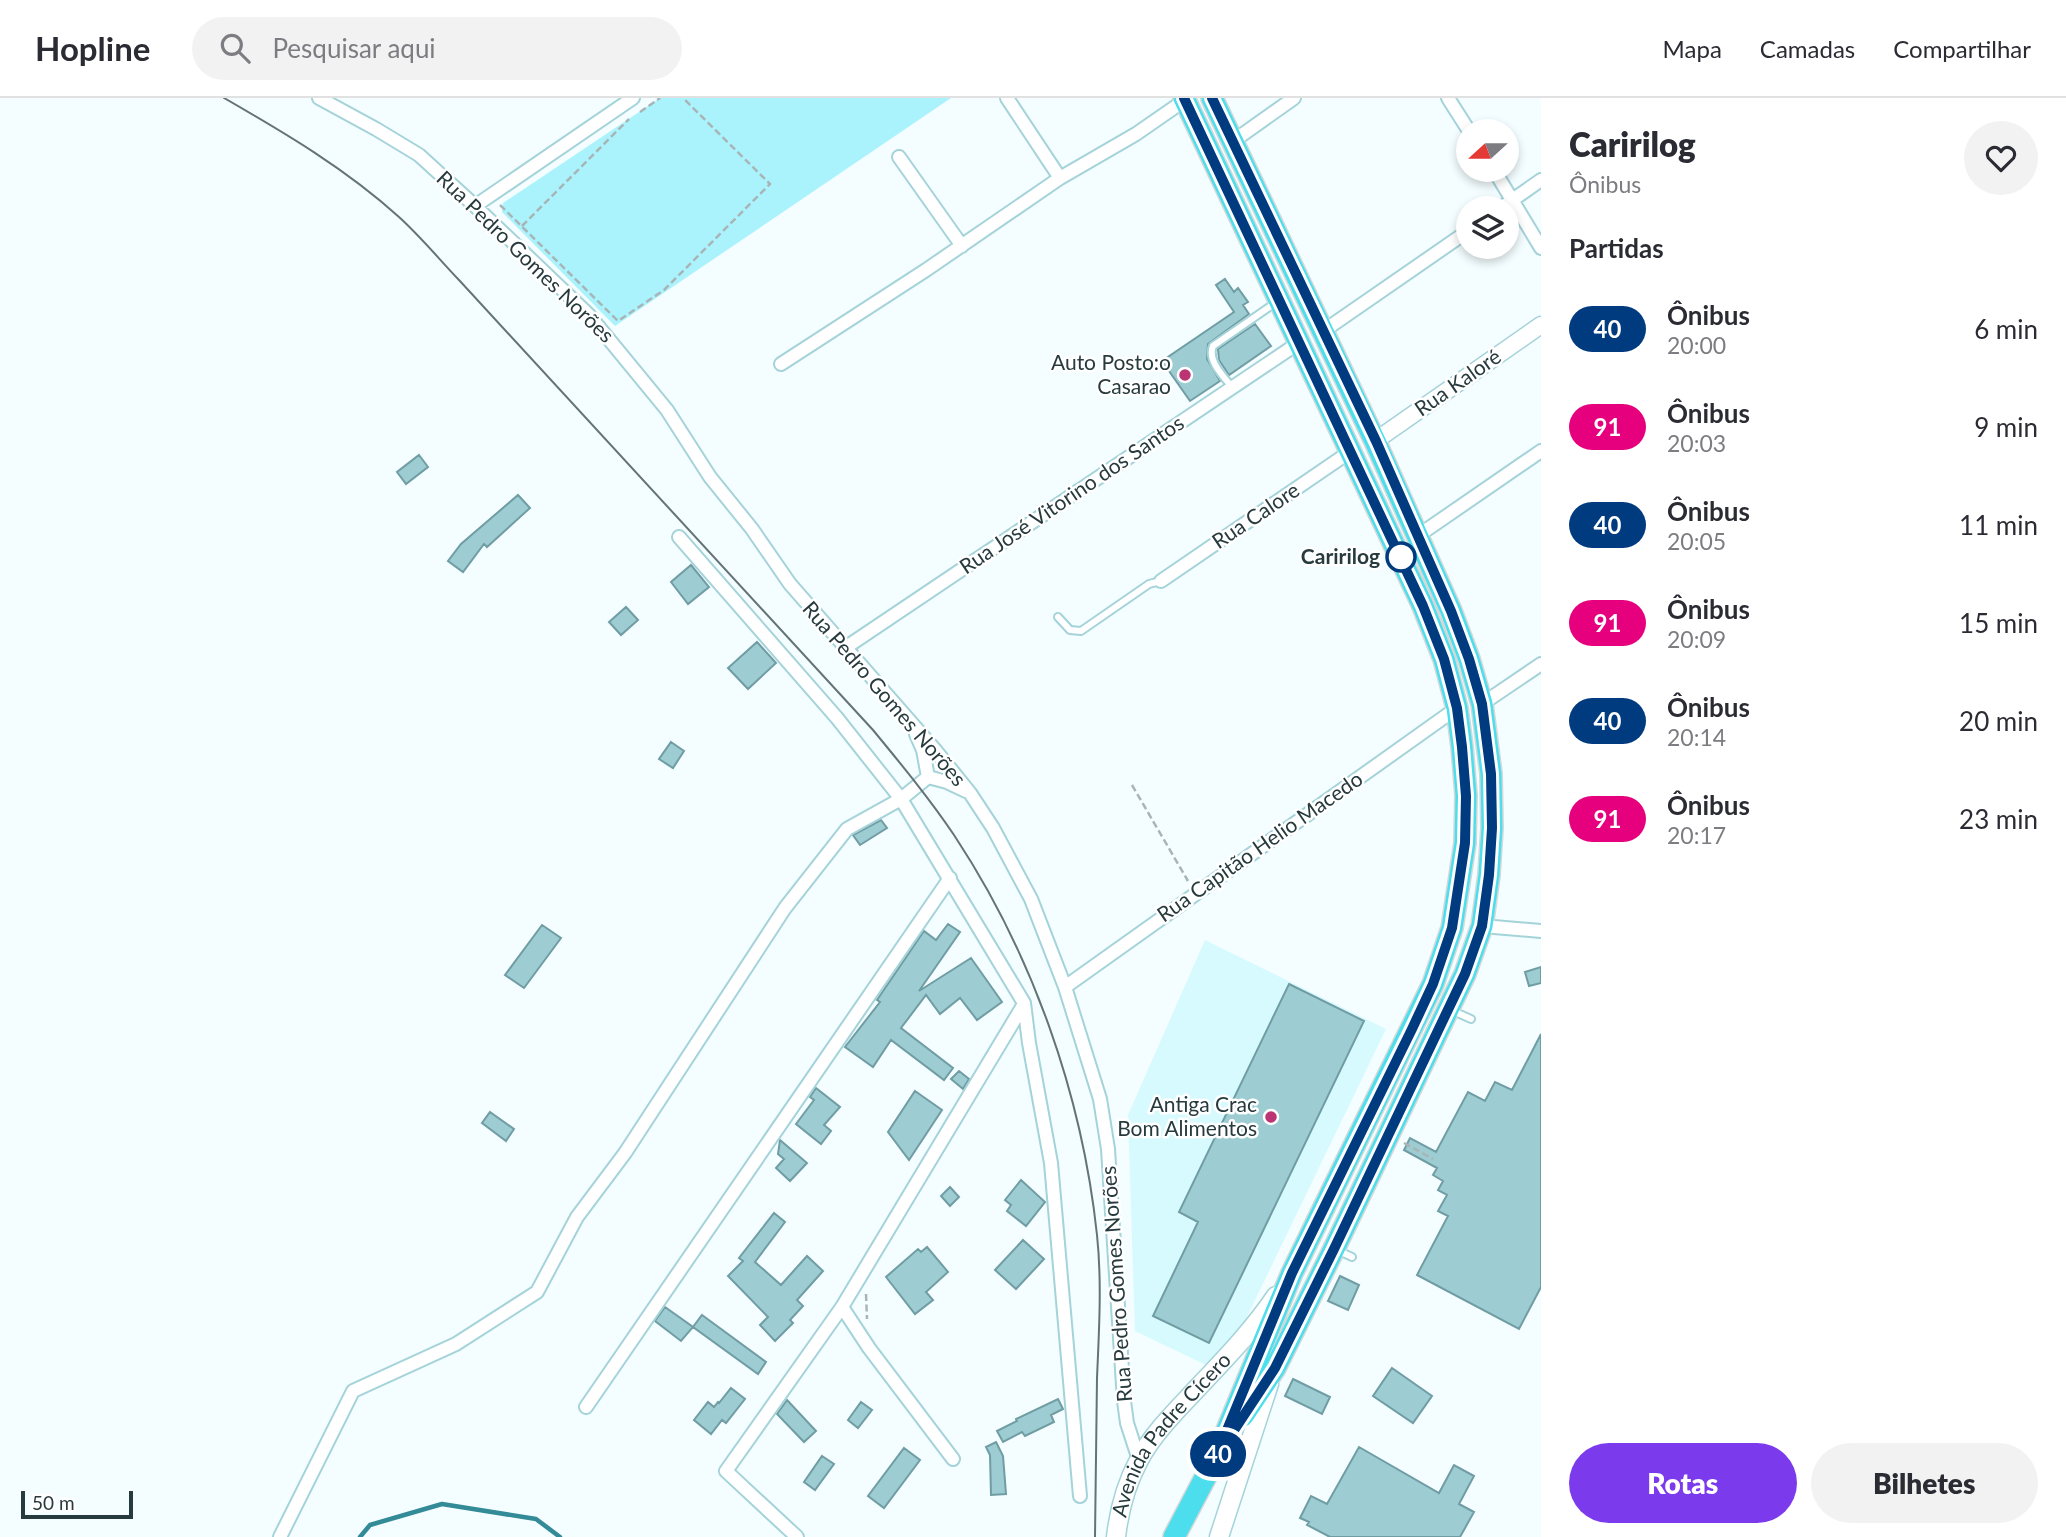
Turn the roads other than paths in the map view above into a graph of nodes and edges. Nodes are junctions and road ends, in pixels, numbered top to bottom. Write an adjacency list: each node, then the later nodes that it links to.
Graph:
1 (319, 98): 15 (street, Rua Pedro Gomes Norões)
2 (633, 98): 8 (street)
3 (1007, 98): 12 (street)
4 (1212, 98): 10 (highway, Avenida Padre Cícero)
5 (1294, 98): 10 (street)
6 (1448, 98): 9 (street)
7 (1184, 99): 12 (street); 20 (highway, Avenida Padre Cícero)
8 (619, 102): 15 (street)
9 (1461, 119)
10 (1232, 142): 22 (highway, Avenida Padre Cícero)
11 (899, 158): 18 (street)
12 (1060, 178): 18 (street)
13 (1541, 180): 14 (street)
14 (1519, 196)
15 (475, 205): 33 (street, Rua Pedro Gomes Norões)
16 (1519, 210): 19 (street)
17 (1456, 239): 22 (street)
18 (962, 246): 24 (street)
19 (1541, 248)
20 (1280, 300): 23 (highway, Avenida Padre Cícero); 25 (lane)
21 (1541, 325): 26 (street, Rua Kaloré)
22 (1322, 331): 26 (highway, Avenida Padre Cícero)
23 (1300, 342): 25 (street, Rua José Vitorino dos Santos); 27 (highway, Avenida Padre Cícero)
24 (781, 365)
25 (1231, 387): 33 (street, Rua José Vitorino dos Santos)
26 (1376, 441): 29 (highway, Avenida Padre Cícero)
27 (1351, 451): 31 (street, Rua Calore); 36 (highway, Avenida Padre Cícero)
28 (1541, 451): 29 (street)
29 (1419, 535): 35 (highway, Avenida Padre Cícero)
30 (679, 537): 40 (street)
31 (1161, 581): 32 (lane)
32 (1058, 617)
33 (845, 648): 37 (street, Rua Pedro Gomes Norões)
34 (1541, 664): 35 (street)
35 (1482, 704): 42 (highway, Avenida Padre Cícero)
36 (1457, 708): 44 (street, Rua Capitão Helio Macedo); 48 (highway, Avenida Padre Cícero)
37 (914, 727): 38 (street); 39 (street, Rua Pedro Gomes Norões)
38 (928, 777): 39 (street); 40 (street)
39 (970, 793): 44 (street, Rua Pedro Gomes Norões)
40 (901, 799): 41 (street); 56 (street)
41 (950, 878): 45 (street); 51 (street)
42 (1482, 926): 43 (street); 46 (highway, Avenida Padre Cícero)
43 (1541, 931)
44 (1065, 987): 54 (street, Rua Pedro Gomes Norões)
45 (1024, 1003): 49 (street); 55 (street)
46 (1450, 1009): 47 (lane); 50 (highway, Avenida Padre Cícero)
47 (1471, 1019)
48 (1292, 1273): 53 (highway, Avenida Padre Cícero); 54 (main road, Avenida Padre Cícero)
49 (842, 1307): 52 (street); 57 (street)
50 (1275, 1368): 53 (highway, Avenida Padre Cícero); 60 (main road, Avenida Padre Cícero)
51 (586, 1407)
52 (953, 1459)
53 (1215, 1459): 59 (highway, Avenida Padre Cícero)
54 (1139, 1460): 58 (main road, Avenida Padre Cícero)
55 (1080, 1496)
56 (280, 1537)
57 (797, 1537)
58 (1116, 1537)
59 (1174, 1537)
60 (1219, 1537)

